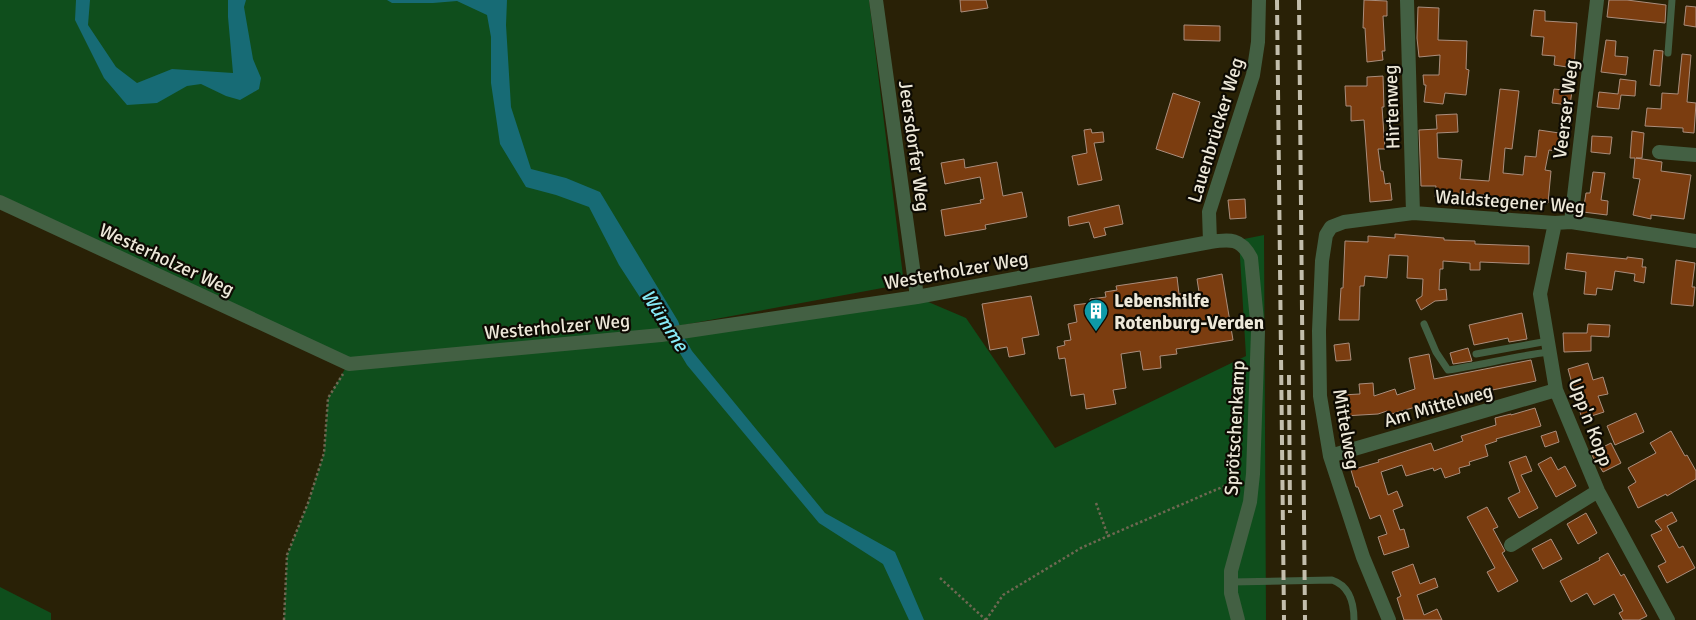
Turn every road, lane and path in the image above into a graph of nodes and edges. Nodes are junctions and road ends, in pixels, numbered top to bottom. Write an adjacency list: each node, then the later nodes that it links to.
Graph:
1 (876, 0): 17 (street, Jeersdorfer Weg)
2 (1259, 0): 16 (street, Lauenbrücker Weg)
3 (1407, 0): 10 (street, Hirtenweg)
4 (1597, 0): 11 (street, Veerser Weg)
5 (1672, 0): 6 (lane)
6 (1668, 53)
7 (1659, 152): 8 (street)
8 (1696, 156)
9 (0, 202): 21 (street, Westerholzer Weg)
10 (1413, 212): 12 (street, Waldstegener Weg); 13 (street, Waldstegener Weg)
11 (1570, 222): 12 (street, Waldstegener Weg); 15 (street, Waldstegener Weg)
12 (1554, 223): 19 (street, Upp'n Kopp)
13 (1326, 235): 23 (street, Mittelweg)
14 (1236, 241): 16 (street, Westerholzer Weg); 24 (street, Sprötschenkamp)
15 (1696, 241)
16 (1210, 242): 17 (street, Westerholzer Weg)
17 (917, 297): 21 (street, Westerholzer Weg)
18 (1424, 324): 19 (lane)
19 (1548, 346): 20 (lane); 22 (street, Upp'n Kopp)
20 (1476, 354)
21 (349, 364): 31 (path)
22 (1556, 390): 23 (street, Am Mittelweg); 25 (street, Upp'n Kopp)
23 (1330, 456): 35 (street, Mittelweg)
24 (1253, 474): 27 (path); 30 (street, Sprötschenkamp)
25 (1598, 491): 28 (street); 36 (street, Upp'n Kopp)
26 (1096, 503): 27 (path)
27 (1108, 536): 32 (path)
28 (1511, 545)
29 (940, 578): 32 (path)
30 (1230, 582): 33 (street, Sprötschenkamp); 34 (lane)
31 (284, 620)
32 (986, 620)
33 (1238, 620)
34 (1354, 620)
35 (1389, 620)
36 (1668, 620)

